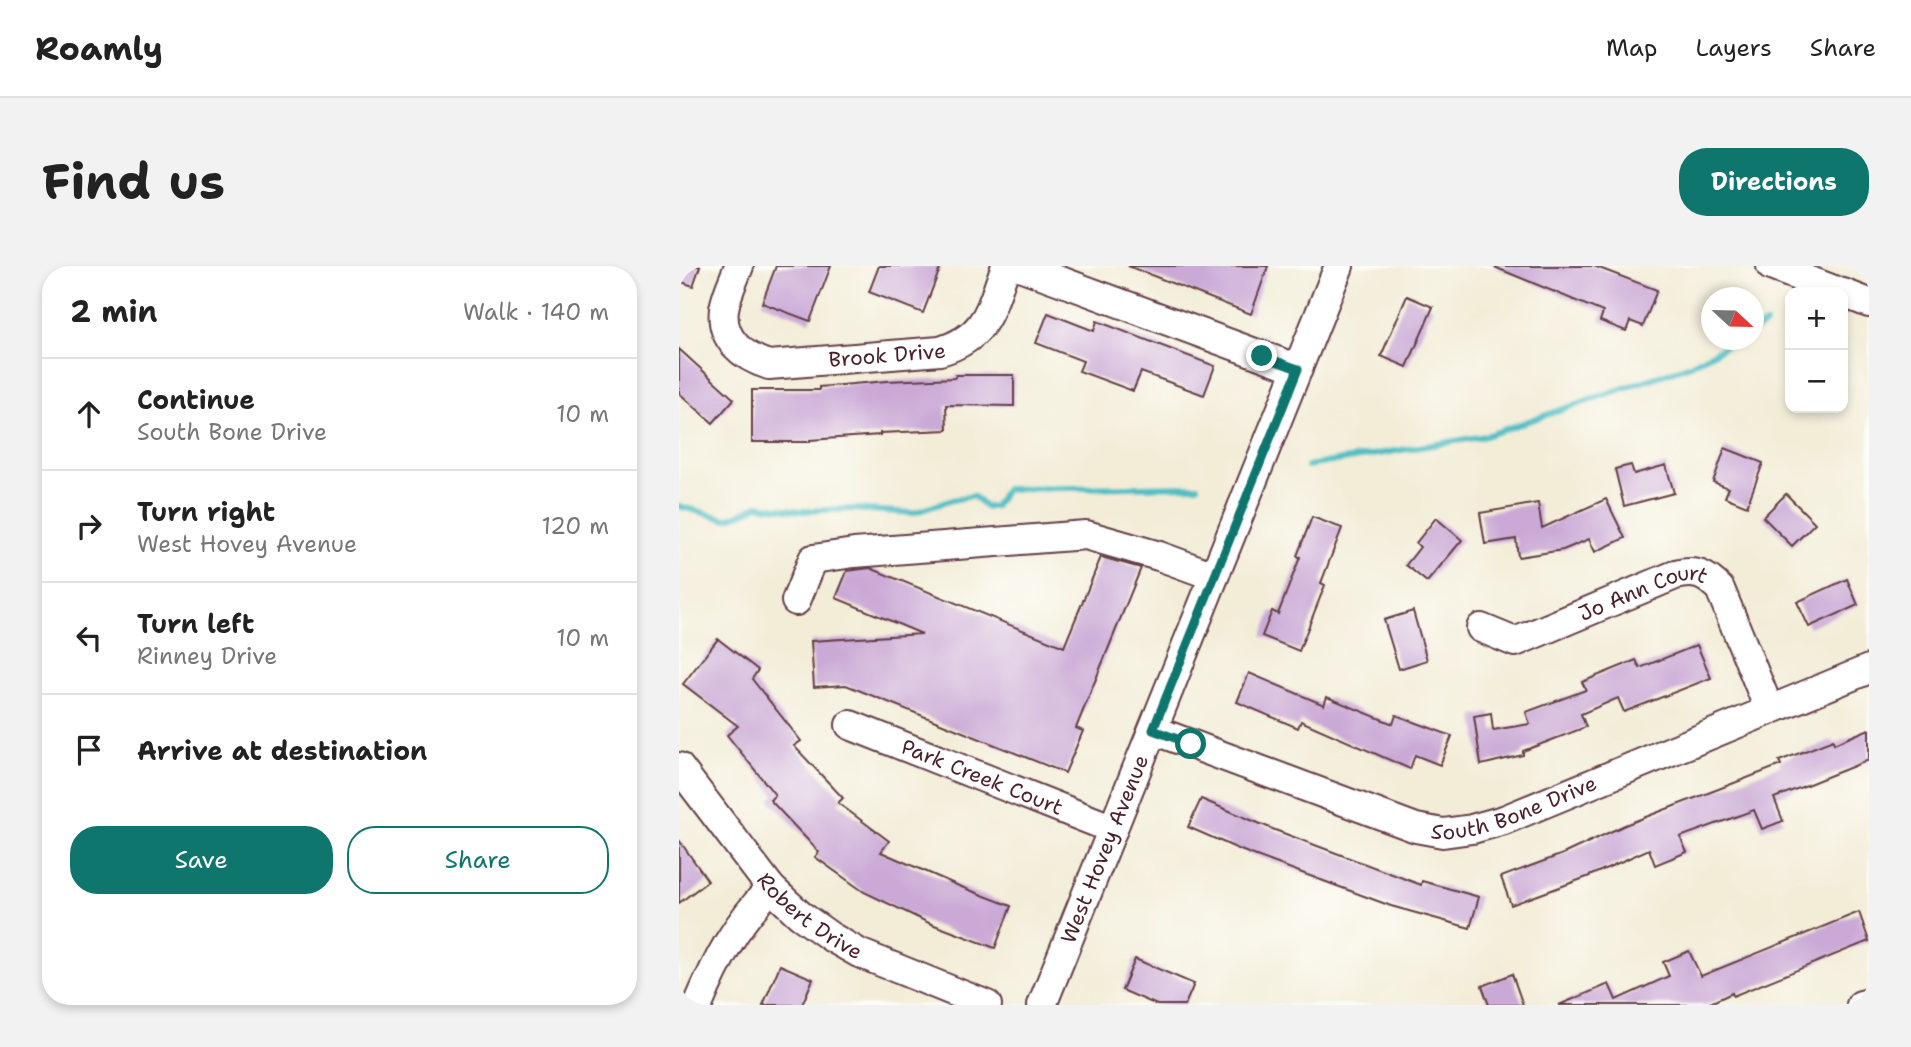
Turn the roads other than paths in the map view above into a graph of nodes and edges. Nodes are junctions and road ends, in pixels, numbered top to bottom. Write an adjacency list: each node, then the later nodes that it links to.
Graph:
1 (739, 266): 2 (street, Brook Drive)
2 (1006, 266)
3 (1020, 266): 9 (street)
4 (1339, 266): 9 (street, West Hovey Avenue)
5 (1771, 266): 6 (street)
6 (1825, 287)
7 (1848, 296): 8 (street)
8 (1869, 303)
9 (1298, 369): 10 (street, West Hovey Avenue)
10 (1214, 576): 11 (street); 16 (street, West Hovey Avenue)
11 (796, 601)
12 (1481, 628): 14 (street, Jo Ann Court)
13 (1869, 669): 14 (street, South Bone Drive)
14 (1769, 709): 16 (street, South Bone Drive)
15 (850, 725): 18 (street, Park Creek Court)
16 (1153, 730): 18 (street, West Hovey Avenue)
17 (679, 767): 19 (street, Robert Drive)
18 (1113, 829): 23 (street, West Hovey Avenue)
19 (771, 888): 21 (street); 22 (street, Robert Drive)
20 (1869, 1003): 24 (street)
21 (698, 1005)
22 (986, 1005)
23 (1042, 1005)
24 (1861, 1005)

